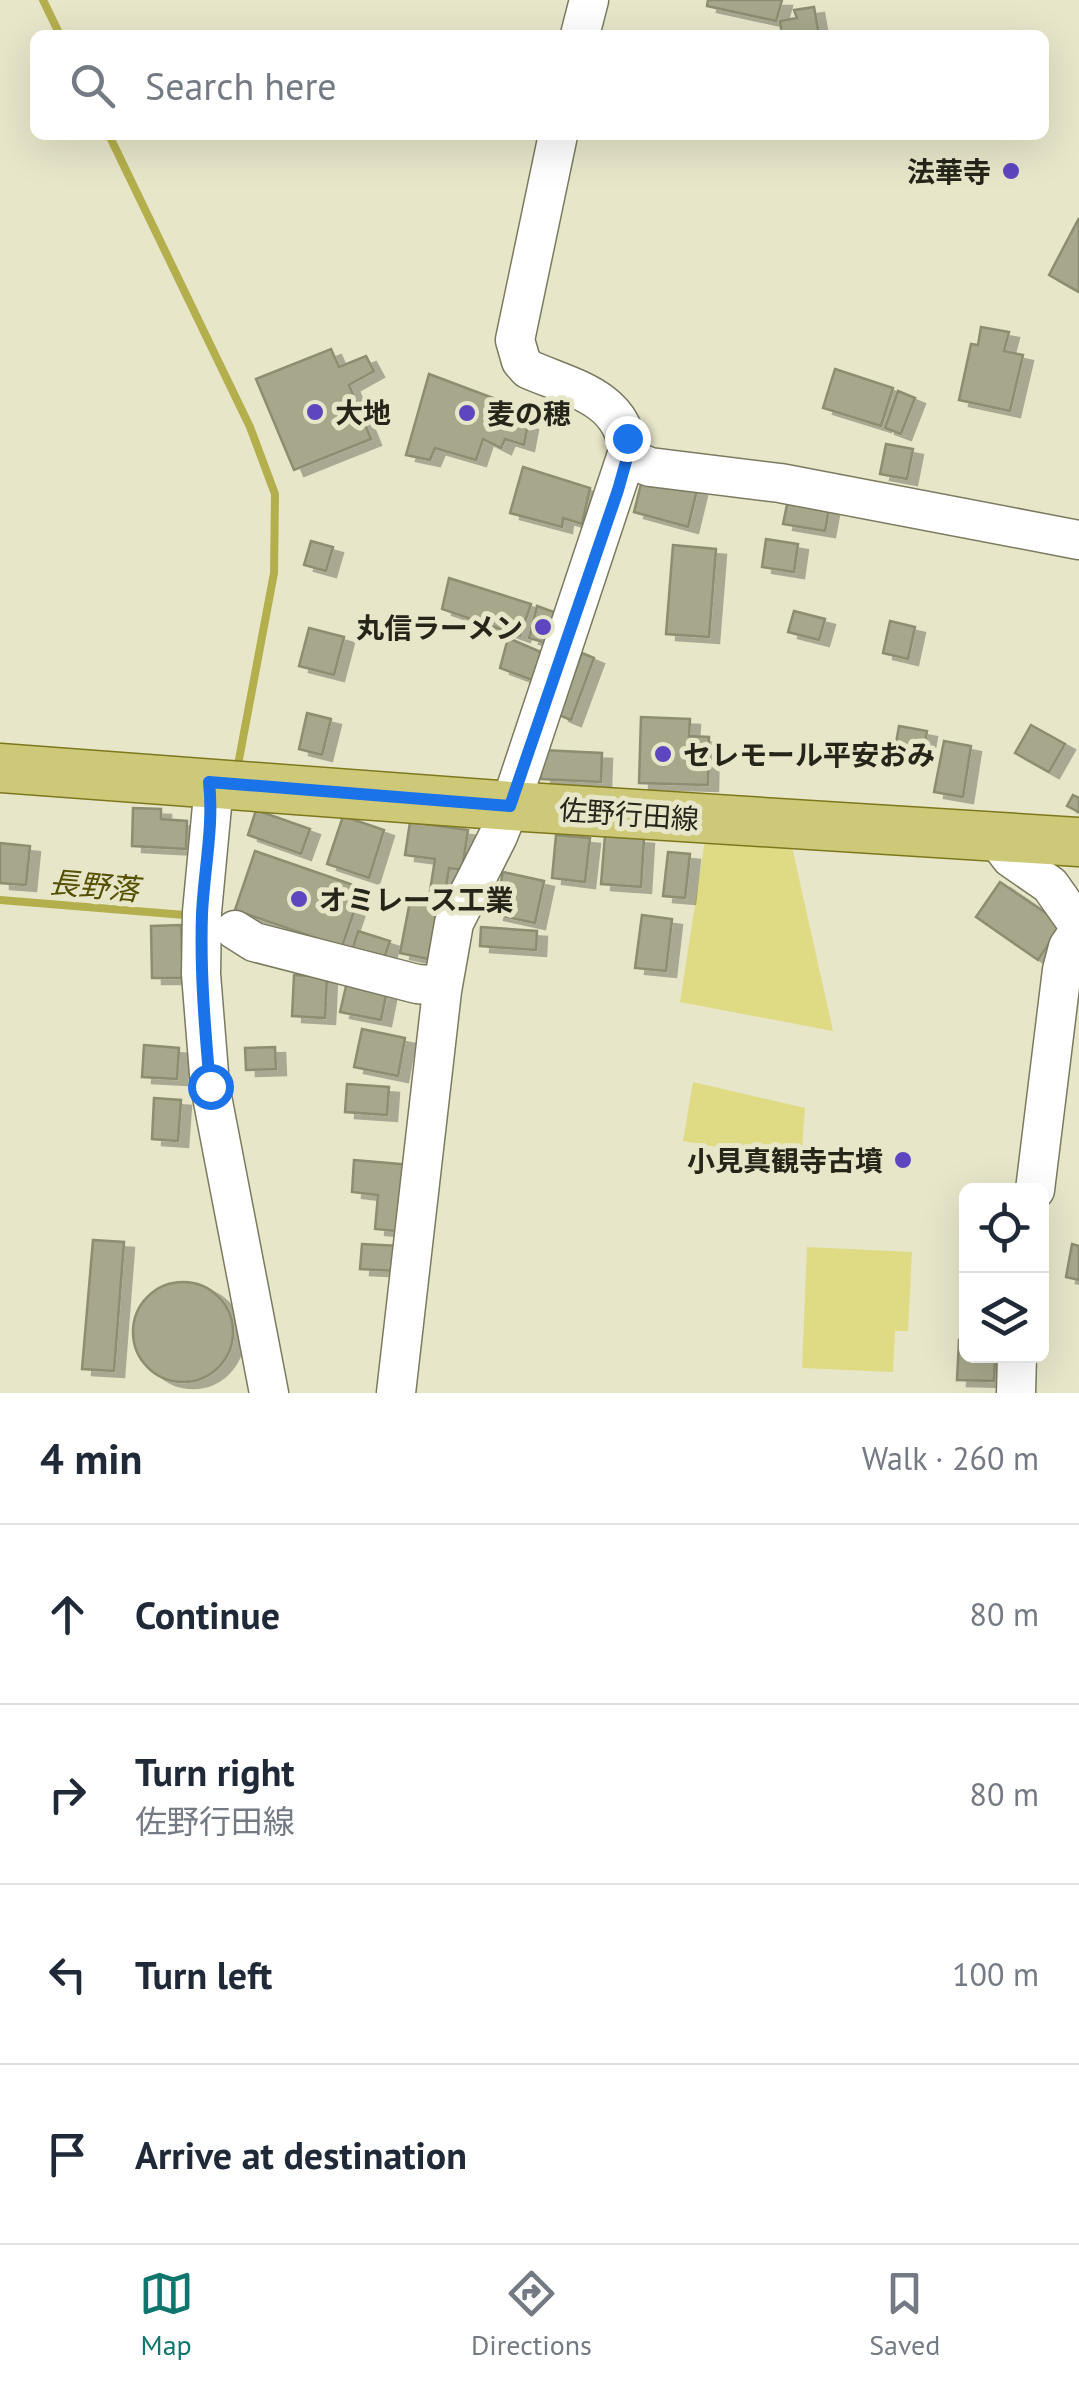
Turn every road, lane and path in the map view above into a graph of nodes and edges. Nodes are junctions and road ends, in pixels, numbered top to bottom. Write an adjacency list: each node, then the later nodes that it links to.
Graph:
1 (589, 0): 2 (street)
2 (581, 30)
3 (557, 140): 4 (street)
4 (627, 458): 5 (street); 8 (street)
5 (1079, 540)
6 (0, 768): 7 (main road, 佐野行田線)
7 (230, 784): 8 (main road, 佐野行田線); 17 (street)
8 (510, 806): 9 (main road, 佐野行田線); 14 (street)
9 (996, 838): 10 (main road, 佐野行田線); 11 (street)
10 (1076, 842): 11 (street)
11 (1050, 885): 12 (street)
12 (1079, 928): 15 (street)
13 (235, 930): 14 (street)
14 (442, 986): 18 (street)
15 (1036, 1183)
16 (1017, 1363): 19 (street)
17 (269, 1393)
18 (396, 1393)
19 (1016, 1393)

